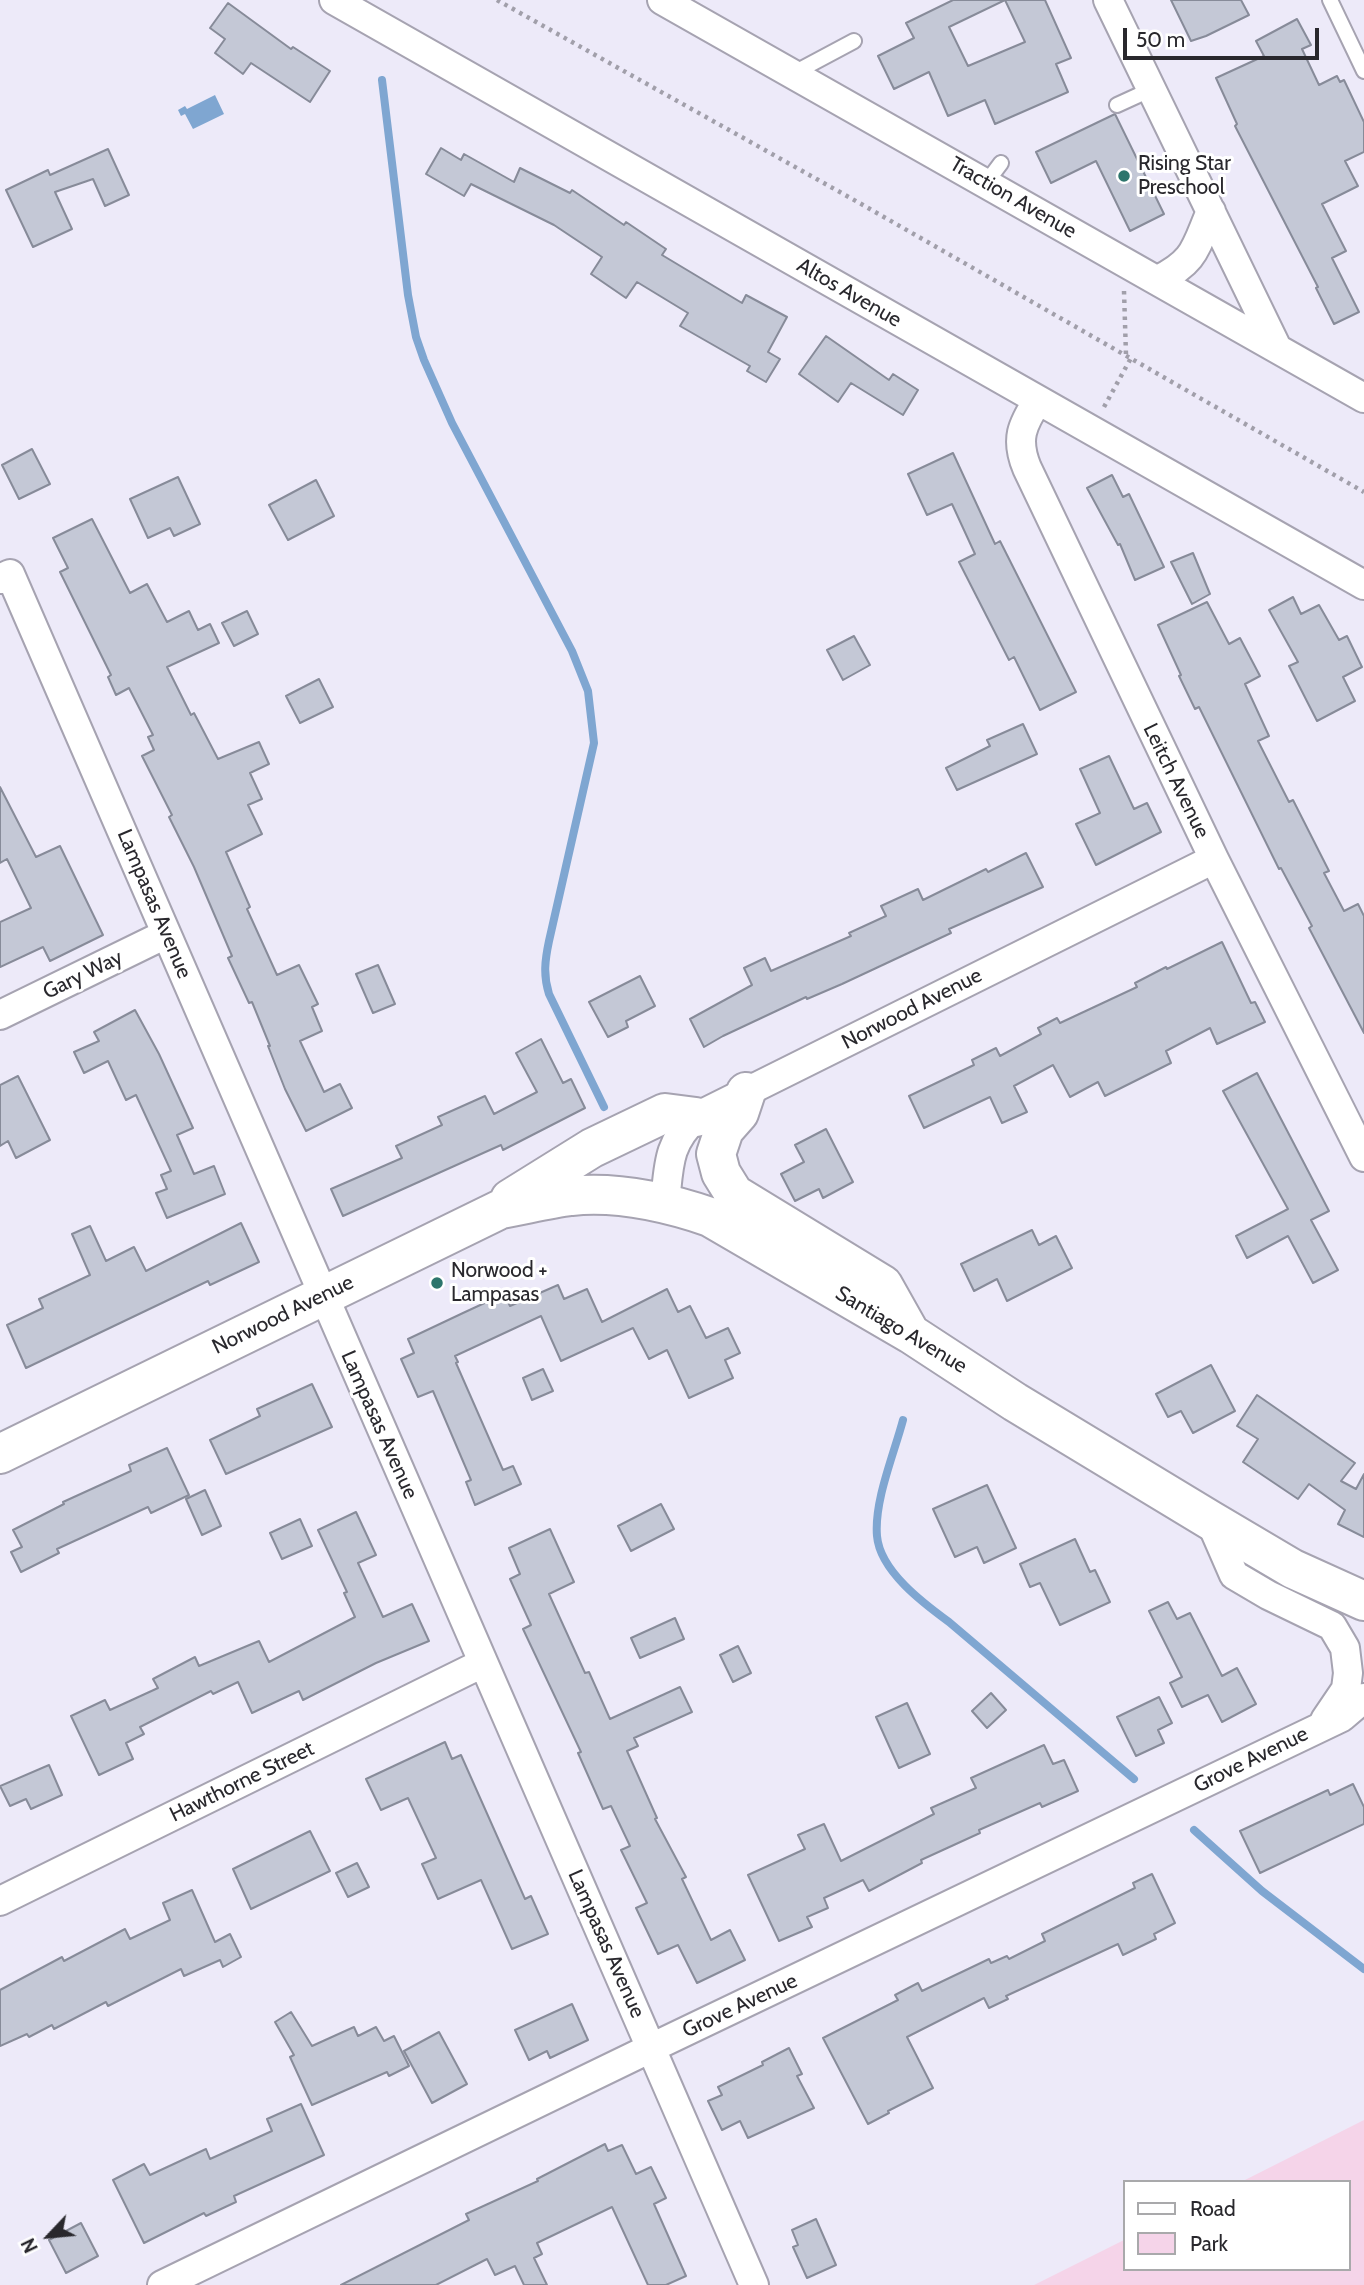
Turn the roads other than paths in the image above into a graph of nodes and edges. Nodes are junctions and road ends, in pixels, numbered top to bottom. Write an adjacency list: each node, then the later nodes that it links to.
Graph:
1 (334, 0): 14 (street, Altos Avenue)
2 (1108, 0): 8 (street)
3 (1330, 0): 6 (lane)
4 (670, 3): 7 (street, Traction Avenue)
5 (854, 41): 7 (lane)
6 (1364, 71)
7 (794, 73): 11 (street, Traction Avenue)
8 (1152, 89): 9 (lane); 10 (street)
9 (1117, 105)
10 (1211, 211): 11 (street); 12 (street)
11 (1158, 280): 12 (street, Traction Avenue)
12 (1277, 348): 13 (street, Traction Avenue)
13 (1364, 398)
14 (1038, 400): 16 (street, Altos Avenue); 17 (street, Leitch Avenue)
15 (0, 579): 18 (street, Lampasas Avenue)
16 (1364, 585)
17 (1214, 859): 20 (street, Norwood Avenue); 22 (street, Leitch Avenue)
18 (166, 934): 19 (street, Gary Way); 26 (street, Lampasas Avenue)
19 (0, 1015)
20 (746, 1092): 21 (street, Norwood Avenue); 27 (main road)
21 (696, 1117): 24 (street, Norwood Avenue); 25 (main road)
22 (1364, 1157)
23 (572, 1196): 24 (main road, Santiago Avenue); 25 (main road, Norwood Avenue)
24 (665, 1203): 27 (main road, Santiago Avenue)
25 (477, 1220): 26 (main road, Norwood Avenue)
26 (324, 1296): 28 (main road, Norwood Avenue); 31 (street, Lampasas Avenue)
27 (911, 1335): 29 (main road, Santiago Avenue)
28 (0, 1454)
29 (1210, 1520): 30 (main road, Santiago Avenue); 34 (street)
30 (1364, 1601)
31 (483, 1663): 35 (street, Hawthorne Street); 36 (street, Lampasas Avenue)
32 (1364, 1698): 34 (street, Grove Avenue)
33 (1364, 1712): 34 (street, Grove Avenue)
34 (1319, 1728): 36 (street, Grove Avenue)
35 (0, 1901)
36 (651, 2048): 37 (street, Grove Avenue); 38 (street, Lampasas Avenue)
37 (162, 2285)
38 (754, 2285)

